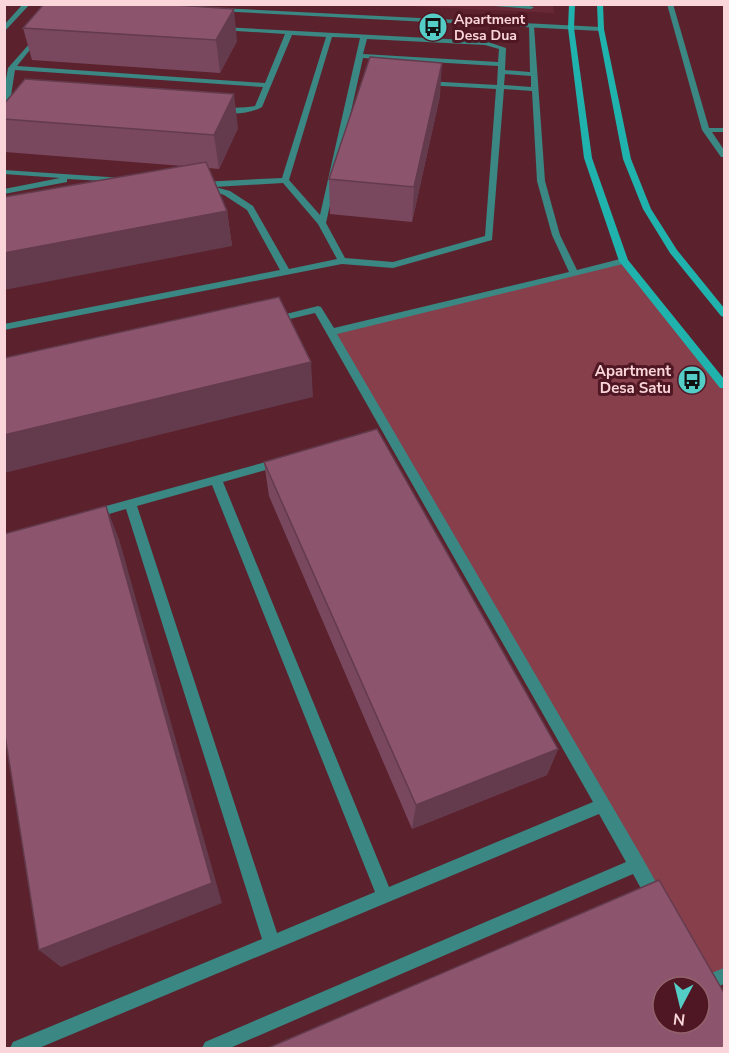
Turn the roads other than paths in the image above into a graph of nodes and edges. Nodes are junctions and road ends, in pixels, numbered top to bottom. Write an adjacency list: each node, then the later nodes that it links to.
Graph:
1 (27, 4): 13 (street)
2 (473, 4): 6 (street)
3 (572, 4): 10 (street)
4 (600, 4): 12 (street)
5 (670, 4): 31 (street)
6 (531, 6): 8 (street)
7 (207, 10): 8 (street)
8 (531, 26): 10 (street); 20 (street)
9 (208, 28): 14 (street)
10 (571, 28): 12 (street); 43 (street)
11 (44, 29): 18 (street)
12 (601, 29): 46 (street)
13 (4, 30)
14 (289, 33): 15 (street); 24 (street)
15 (330, 34): 16 (street); 36 (street)
16 (364, 36): 17 (street); 19 (street)
17 (360, 56): 19 (street); 21 (street)
18 (12, 68): 24 (street); 27 (street)
19 (502, 68): 20 (street); 25 (street)
20 (534, 74): 26 (street)
21 (355, 79): 22 (street); 41 (street)
22 (367, 80)
23 (412, 82): 25 (street)
24 (267, 85): 29 (street)
25 (501, 87): 26 (street); 42 (street)
26 (535, 89): 45 (street)
27 (7, 97): 28 (street); 30 (street)
28 (18, 97)
29 (214, 109)
30 (4, 115)
31 (706, 130): 32 (street); 33 (street)
32 (724, 130)
33 (724, 155)
34 (4, 172): 35 (street)
35 (80, 177): 37 (street); 40 (street)
36 (285, 180): 38 (street); 41 (street)
37 (134, 181)
38 (200, 185): 39 (street); 44 (street)
39 (188, 186)
40 (4, 192)
41 (322, 223): 42 (street)
42 (342, 261): 44 (street)
43 (624, 261): 45 (street); 50 (street)
44 (286, 272): 48 (street)
45 (574, 273): 49 (street)
46 (724, 314)
47 (260, 324): 49 (street)
48 (4, 327)
49 (331, 332): 55 (street)
50 (724, 385)
51 (297, 457): 52 (street)
52 (216, 480): 53 (street); 57 (street)
53 (130, 504): 54 (street); 59 (street)
54 (84, 516)
55 (602, 806): 56 (street); 57 (street)
56 (637, 865): 58 (street); 63 (street)
57 (385, 897): 59 (street)
58 (665, 915)
59 (272, 944): 62 (street)
60 (724, 976): 61 (street)
61 (715, 1001)
62 (19, 1048)
63 (211, 1048)

